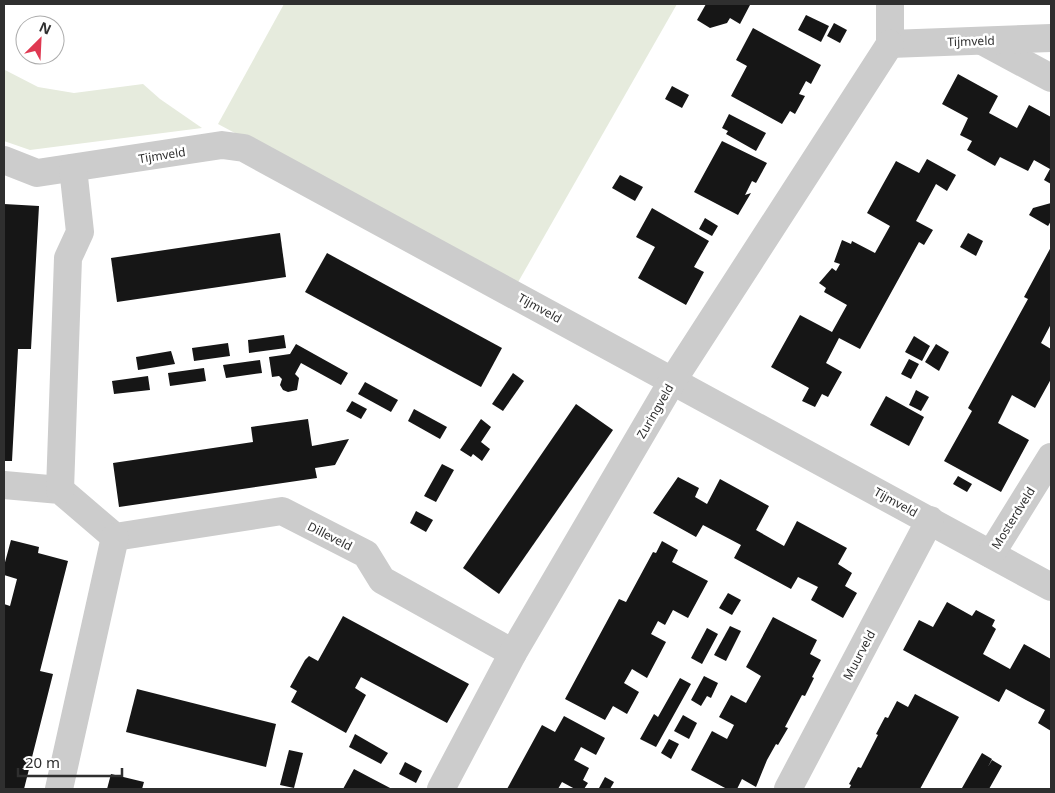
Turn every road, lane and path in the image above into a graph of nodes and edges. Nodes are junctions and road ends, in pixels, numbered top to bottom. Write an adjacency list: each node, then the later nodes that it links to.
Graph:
1 (890, 4): 4 (street)
2 (1051, 38): 3 (street, Tijmveld)
3 (982, 41): 4 (street, Tijmveld); 5 (street)
4 (890, 44): 8 (street, Zuringveld)
5 (1051, 78)
6 (4, 160): 7 (street, Tijmveld)
7 (73, 168): 8 (street, Tijmveld); 11 (street)
8 (673, 380): 12 (street, Tijmveld); 16 (street, Zuringveld)
9 (1051, 457): 14 (street, Mosterdveld)
10 (4, 485): 11 (street)
11 (60, 490): 13 (street)
12 (930, 520): 14 (street, Tijmveld); 19 (street, Muurveld)
13 (116, 537): 16 (street, Dilleveld); 17 (street)
14 (991, 554): 15 (street, Tijmveld)
15 (1051, 587)
16 (513, 654): 18 (street, Zuringveld)
17 (59, 789)
18 (440, 789)
19 (788, 789)

